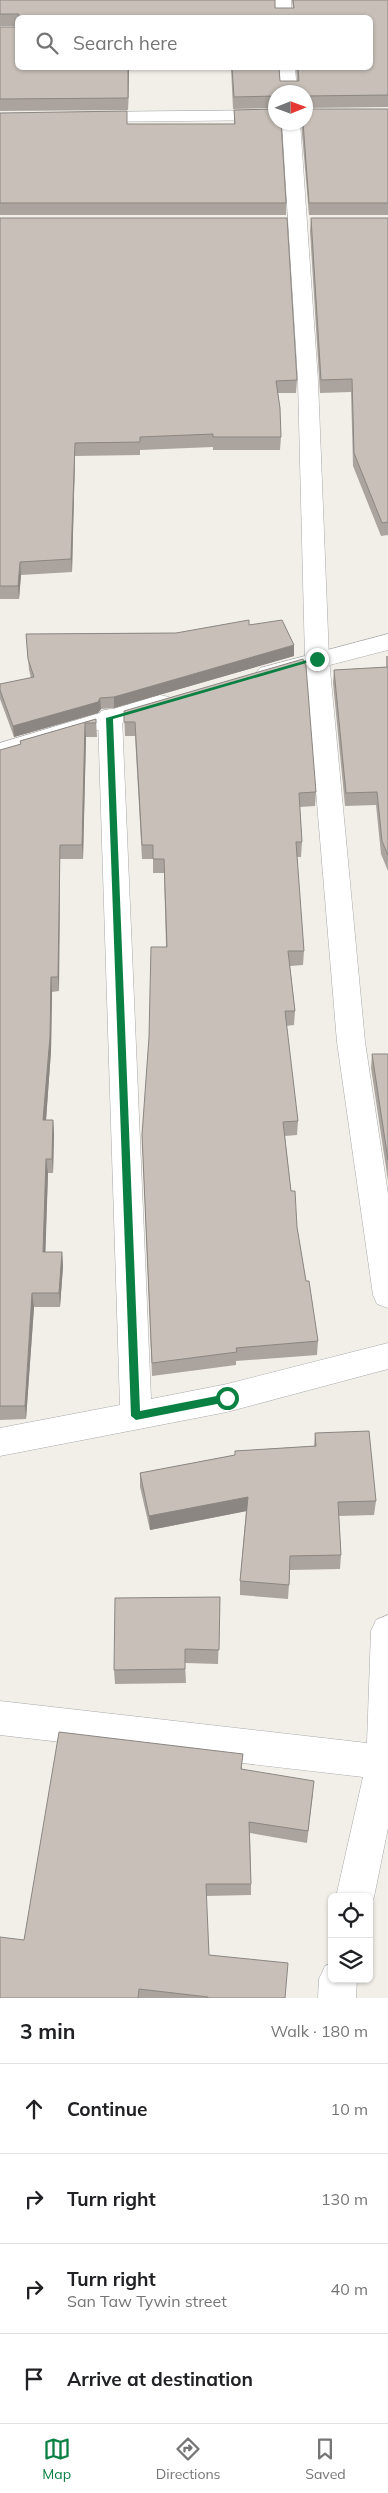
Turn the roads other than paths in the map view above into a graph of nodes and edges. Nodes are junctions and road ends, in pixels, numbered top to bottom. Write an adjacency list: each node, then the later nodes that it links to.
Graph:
1 (283, 0): 2 (street)
2 (284, 15)
3 (287, 70): 4 (street)
4 (288, 85)
5 (268, 115): 6 (street)
6 (69, 117)
7 (291, 130): 9 (street)
8 (388, 642): 9 (street)
9 (317, 659): 10 (street); 14 (street)
10 (251, 678)
11 (185, 696): 12 (street)
12 (110, 718): 13 (street); 16 (street)
13 (0, 751)
14 (388, 1295)
15 (388, 1356): 16 (street)
16 (136, 1416): 17 (street)
17 (0, 1442)
18 (388, 1630): 20 (street)
19 (0, 1718): 20 (street)
20 (386, 1763): 21 (street)
21 (356, 1893)
22 (338, 1983): 23 (street)
23 (337, 1998)

